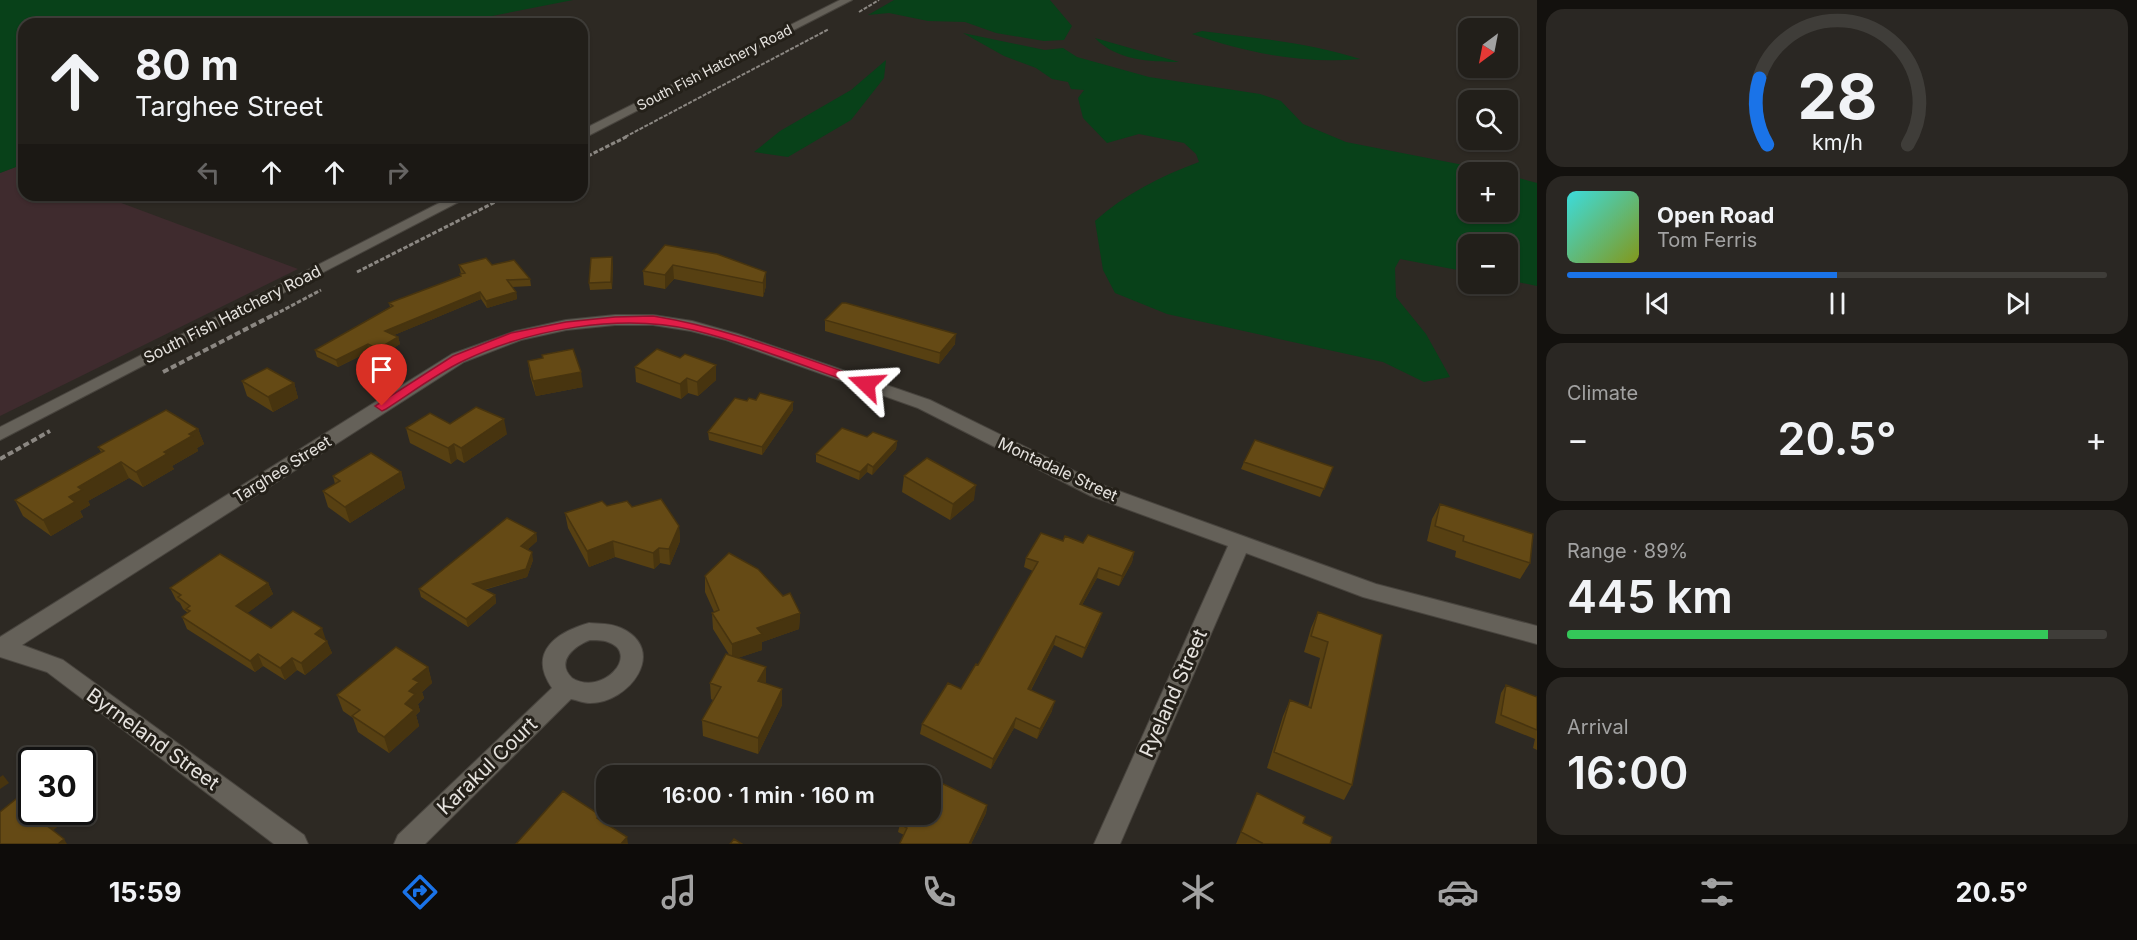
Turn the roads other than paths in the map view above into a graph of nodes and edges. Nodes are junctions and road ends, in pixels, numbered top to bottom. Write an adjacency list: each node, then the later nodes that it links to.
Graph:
1 (847, 0): 2 (street, South Fish Hatchery Road)
2 (588, 132)
3 (453, 201): 5 (street, South Fish Hatchery Road)
4 (615, 320): 6 (street, Montadale Street); 8 (street, Targhee Street)
5 (0, 434)
6 (1240, 543): 7 (street, Montadale Street); 12 (street, Ryeland Street)
7 (1537, 635)
8 (1, 644): 10 (street, Byrneland Street)
9 (567, 688): 11 (street, Karakul Court)
10 (295, 844)
11 (407, 844)
12 (1107, 844)

